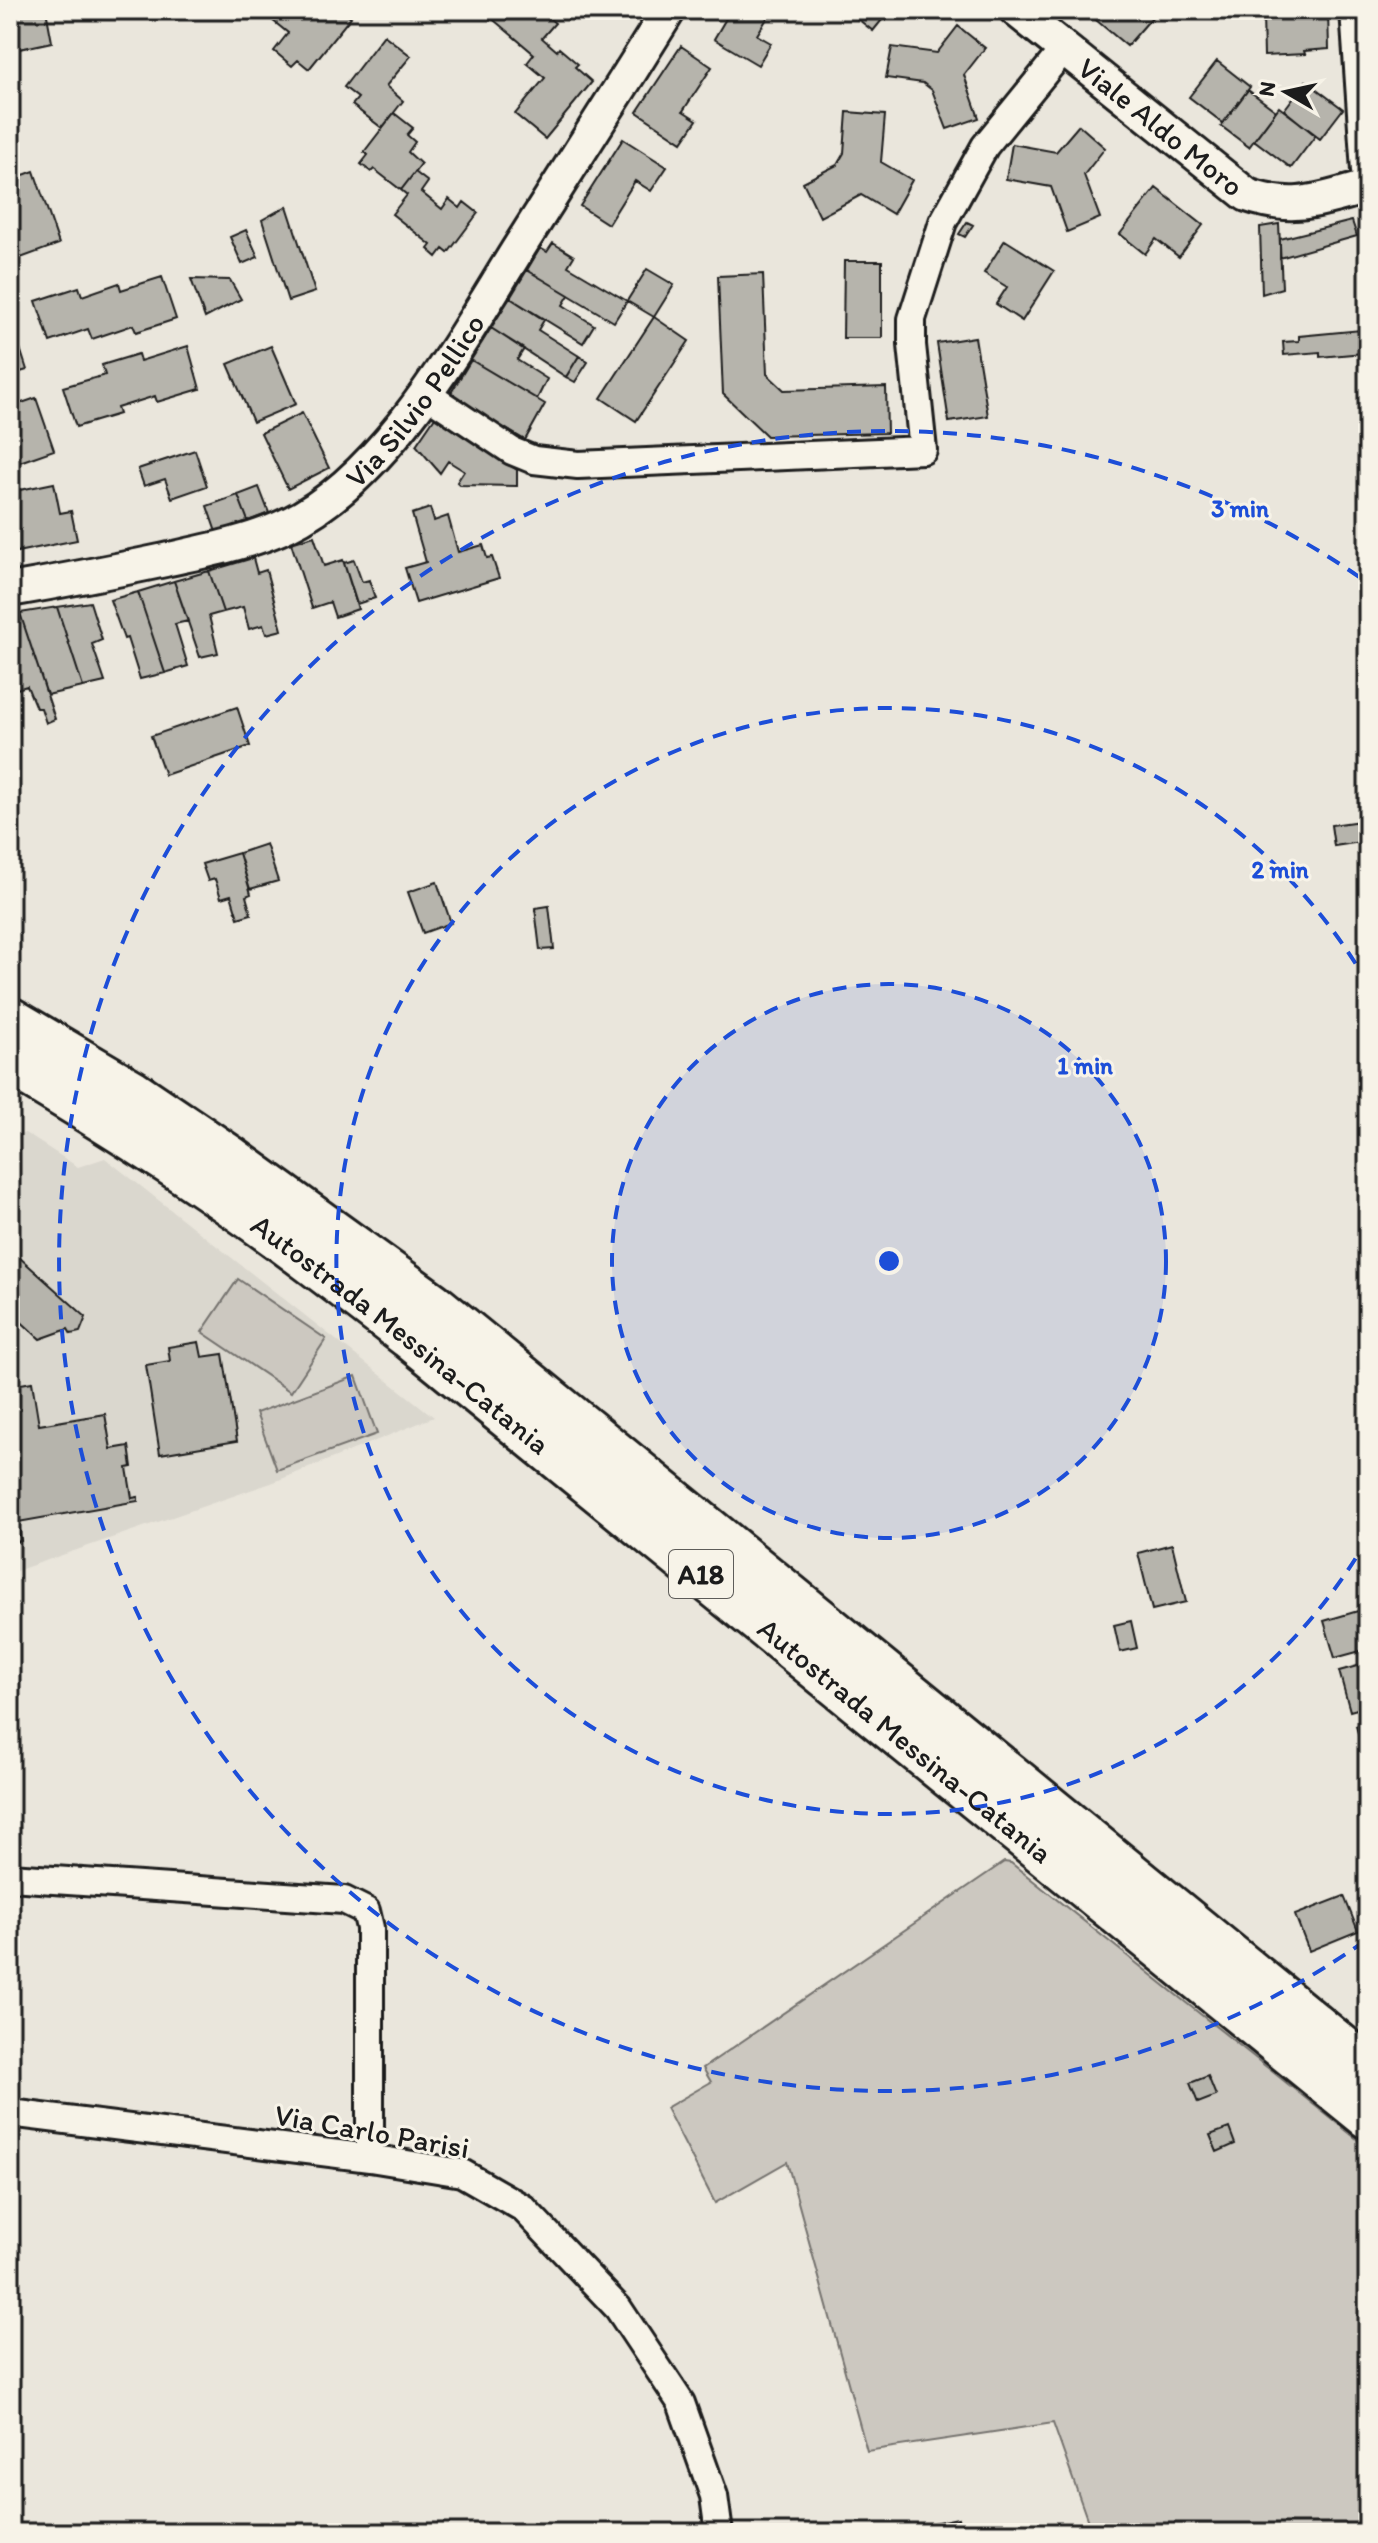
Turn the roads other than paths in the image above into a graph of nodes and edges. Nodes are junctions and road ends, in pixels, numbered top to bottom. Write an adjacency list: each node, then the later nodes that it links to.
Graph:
1 (669, 10): 7 (street, Via Silvio Pellico)
2 (1016, 10): 4 (street, Viale Aldo Moro)
3 (1357, 10): 5 (street)
4 (1064, 49): 6 (street, Viale Aldo Moro); 7 (street)
5 (1368, 171)
6 (1368, 187)
7 (425, 393): 8 (street, Via Silvio Pellico)
8 (10, 590)
9 (10, 1020): 12 (highway, Autostrada Messina-Catania / A18)
10 (10, 1063): 14 (highway, Autostrada Messina-Catania / A18)
11 (10, 1877): 15 (street)
12 (1368, 2069)
13 (10, 2113): 15 (street, Via Carlo Parisi)
14 (1368, 2116)
15 (370, 2158): 16 (street, Via Carlo Parisi)
16 (719, 2533)

